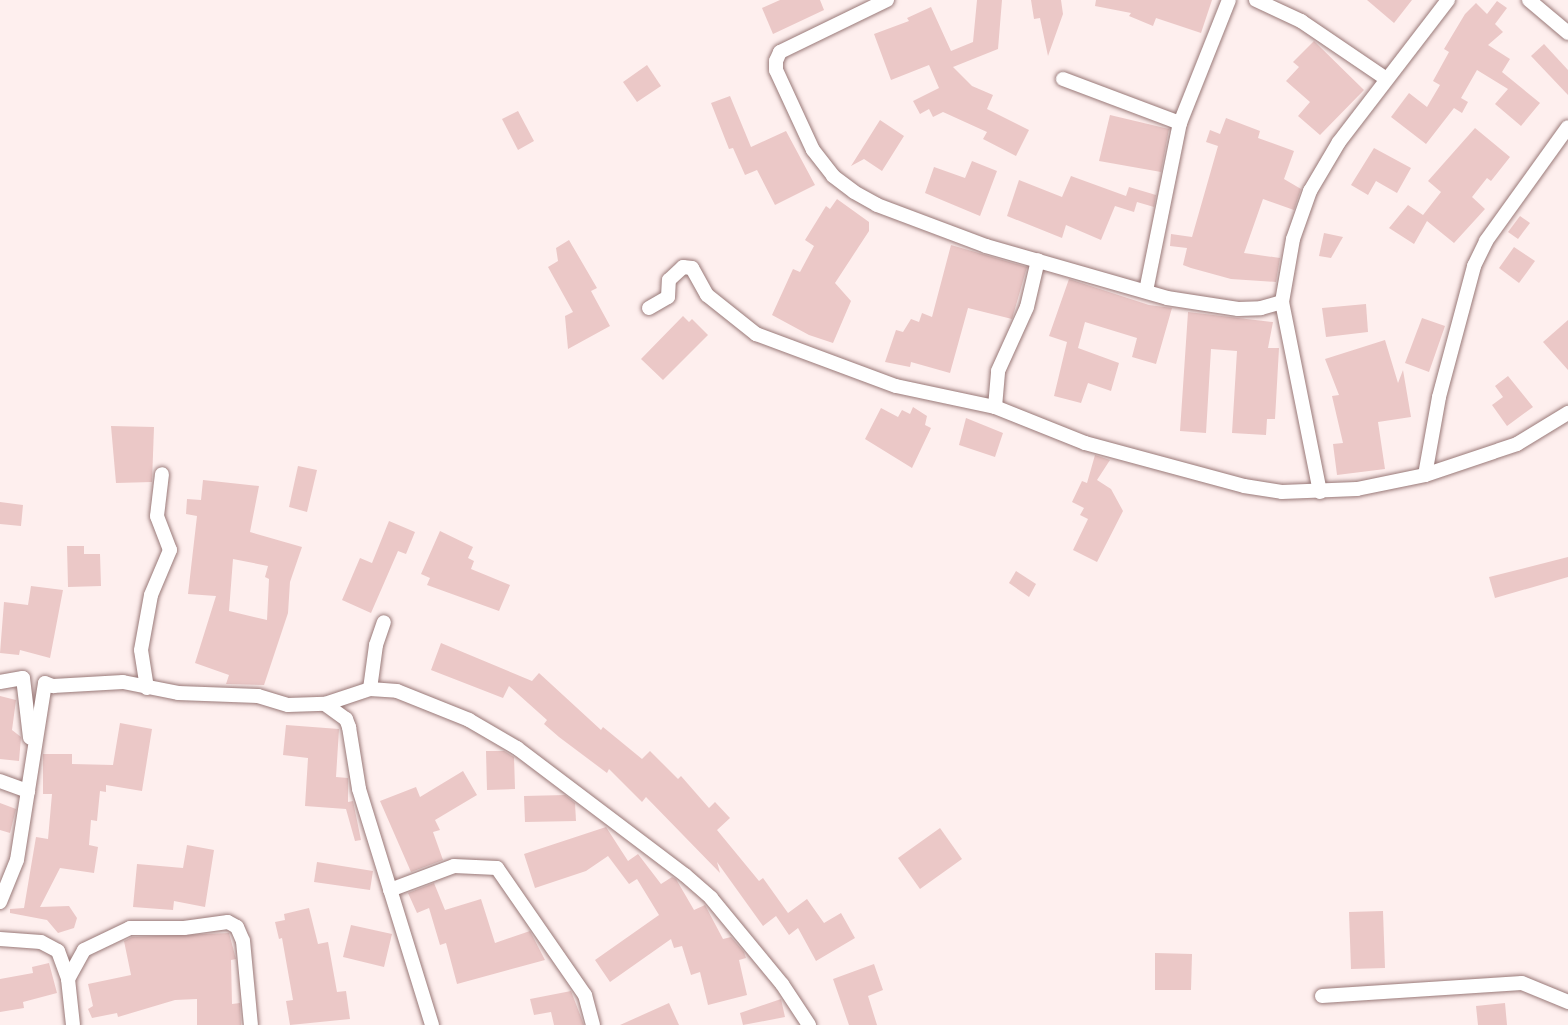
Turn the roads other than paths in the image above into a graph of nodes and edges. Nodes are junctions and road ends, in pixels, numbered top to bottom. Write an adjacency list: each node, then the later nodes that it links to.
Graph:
1 (887, 0): 11 (street)
2 (1229, 0): 9 (street)
3 (1256, 0): 8 (street)
4 (1448, 0): 8 (street)
5 (1529, 0): 6 (street)
6 (1568, 33)
7 (1063, 78): 9 (street)
8 (1385, 78): 13 (street)
9 (1180, 123): 12 (street)
10 (1568, 127): 18 (street)
11 (1038, 260): 12 (street); 15 (street)
12 (1146, 291): 13 (street)
13 (1282, 302): 19 (street)
14 (649, 308): 15 (street)
15 (995, 407): 19 (street)
16 (1568, 413): 18 (street)
17 (162, 474): 22 (street)
18 (1425, 475): 19 (street)
19 (1320, 492)
20 (384, 622): 23 (street)
21 (0, 682): 28 (street)
22 (147, 688): 25 (street); 28 (street)
23 (370, 689): 24 (street); 39 (street)
24 (349, 698): 25 (street); 26 (street)
25 (326, 704): 26 (street)
26 (346, 719): 29 (street)
27 (5, 782): 28 (street)
28 (28, 784): 30 (street)
29 (390, 890): 37 (street); 38 (street)
30 (0, 902)
31 (0, 939): 32 (street)
32 (68, 979): 35 (street); 36 (street)
33 (1322, 996): 34 (street)
34 (1568, 1002)
35 (73, 1025)
36 (251, 1025)
37 (432, 1025)
38 (593, 1025)
39 (809, 1025)

